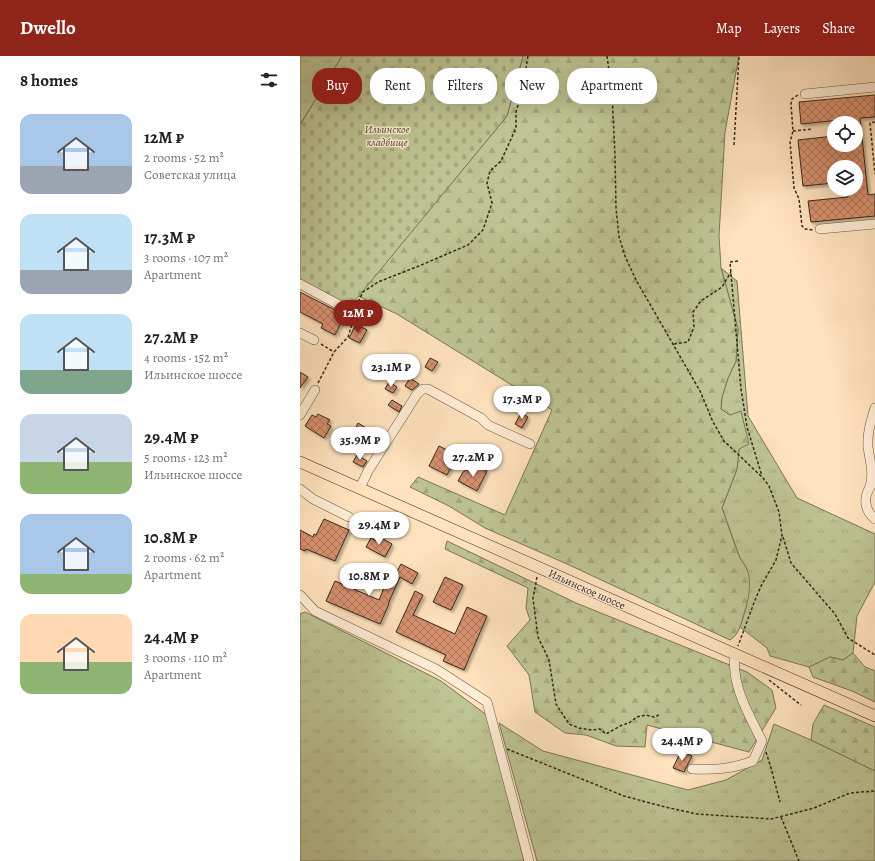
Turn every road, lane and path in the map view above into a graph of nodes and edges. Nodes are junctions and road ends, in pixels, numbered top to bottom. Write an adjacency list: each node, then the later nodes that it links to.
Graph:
1 (528, 56): 14 (path)
2 (607, 56): 20 (path)
3 (740, 56): 9 (path)
4 (875, 87): 5 (street)
5 (805, 94): 8 (path)
6 (875, 122): 10 (path)
7 (814, 129): 8 (path)
8 (793, 131): 12 (path)
9 (734, 145)
10 (875, 174)
11 (875, 224): 12 (street)
12 (820, 229)
13 (738, 261): 15 (path)
14 (419, 266)
15 (731, 272): 20 (path); 28 (path)
16 (300, 284): 17 (street)
17 (354, 313)
18 (300, 333): 19 (street)
19 (314, 340): 21 (path)
20 (674, 344): 28 (path)
21 (334, 352)
22 (315, 390): 24 (street)
23 (875, 408): 27 (street)
24 (300, 415)
25 (530, 444): 30 (street)
26 (300, 462): 30 (main road, Ильинское шоссе)
27 (873, 465): 29 (street)
28 (763, 478): 34 (path)
29 (872, 484): 33 (street)
30 (360, 488): 35 (main road, Ильинское шоссе)
31 (300, 489): 32 (street)
32 (349, 517)
33 (875, 519)
34 (782, 535): 37 (path); 38 (path)
35 (537, 567): 37 (main road, Ильинское шоссе); 41 (path)
36 (300, 595): 44 (street)
37 (735, 655): 39 (main road, Ильинское шоссе); 43 (street)
38 (875, 655)
39 (760, 665): 40 (path); 42 (main road, Ильинское шоссе)
40 (801, 706)
41 (659, 715)
42 (875, 716)
43 (762, 741): 45 (street); 47 (path)
44 (500, 746): 48 (path); 49 (street)
45 (692, 769)
46 (875, 791): 48 (path)
47 (780, 802)
48 (781, 817): 50 (path)
49 (529, 861)
50 (799, 861)

